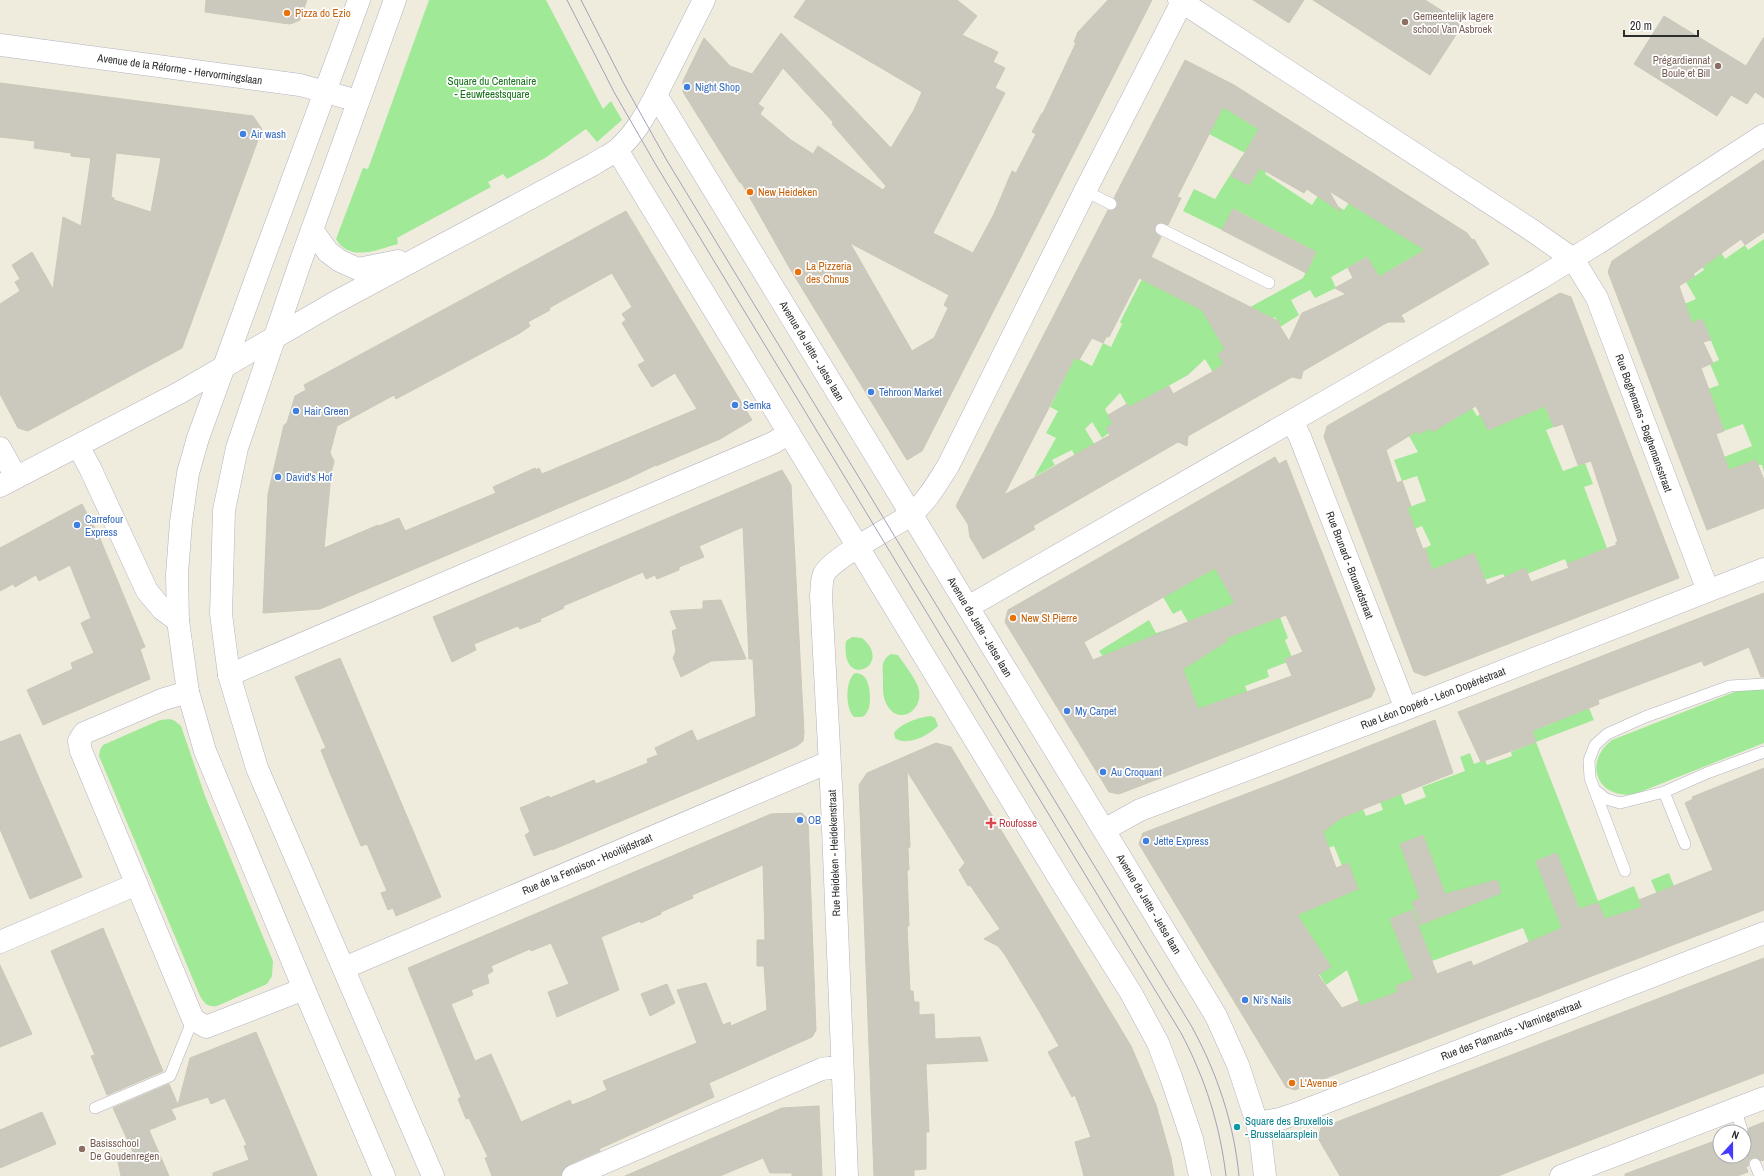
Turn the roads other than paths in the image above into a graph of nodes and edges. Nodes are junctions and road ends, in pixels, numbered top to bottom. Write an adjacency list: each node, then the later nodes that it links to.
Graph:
1 (360, 0): 6 (street)
2 (395, 0): 8 (street)
3 (704, 0): 7 (street)
4 (1181, 1): 11 (street, Rue Heideken - Heidekenstraat); 16 (street)
5 (0, 45): 6 (street, Avenue de la Réforme - Hervormingslaan)
6 (325, 92): 8 (street, Avenue de la Réforme - Hervormingslaan); 19 (street)
7 (656, 95): 10 (street); 25 (street, Avenue de Jette - Jetse laan)
8 (358, 101): 14 (street)
9 (1764, 135): 16 (street)
10 (617, 150): 15 (street); 21 (street)
11 (1085, 191): 12 (lane); 25 (street, Rue Heideken - Heidekenstraat)
12 (1111, 204)
13 (1161, 229): 17 (lane)
14 (312, 230): 15 (street); 18 (street)
15 (421, 256): 18 (street)
16 (1572, 259): 20 (street); 28 (street, Rue Boghemans - Boghemansstraat)
17 (1268, 283)
18 (275, 338): 19 (street); 31 (street)
19 (224, 366): 22 (street); 30 (street)
20 (1292, 421): 29 (street); 34 (street, Rue Brunard - Brunardstraat)
21 (789, 433): 26 (street); 31 (street)
22 (78, 446): 24 (street); 30 (street)
23 (0, 448): 24 (street)
24 (8, 481)
25 (911, 514): 26 (street, Rue Heideken - Heidekenstraat); 29 (street, Avenue de Jette - Jetse laan)
26 (859, 547): 36 (street, Rue Heideken - Heidekenstraat); 59 (street)
27 (1764, 569): 28 (street, Rue Léon Dopéré - Léon Dopéréstraat)
28 (1708, 591): 34 (street, Rue Léon Dopéré - Léon Dopéréstraat)
29 (968, 607): 39 (street, Avenue de Jette - Jetse laan)
30 (178, 622): 33 (street)
31 (229, 676): 45 (street)
32 (1764, 684): 37 (lane)
33 (188, 692): 42 (street); 46 (street)
34 (1406, 709): 39 (street, Rue Léon Dopéré - Léon Dopéréstraat)
35 (1764, 752): 38 (lane)
36 (830, 762): 45 (street, Rue de la Fenaison - Hooitijdstraat); 48 (street, Rue Heideken - Heidekenstraat)
37 (1594, 789): 38 (lane); 41 (lane)
38 (1664, 792): 40 (lane)
39 (1104, 830): 52 (street, Avenue de Jette - Jetse laan)
40 (1685, 844)
41 (1625, 871)
42 (137, 884): 44 (street); 47 (street)
43 (1764, 933): 52 (street, Rue des Flamands - Vlamingenstraat)
44 (0, 942)
45 (344, 968): 56 (street)
46 (304, 989): 47 (street); 55 (street)
47 (193, 1019): 50 (lane)
48 (842, 1066): 57 (street); 58 (street, Rue Heideken - Heidekenstraat)
49 (1764, 1098): 51 (street)
50 (95, 1108)
51 (1734, 1109): 53 (lane); 61 (street)
52 (1257, 1123): 60 (street, Avenue de Jette - Jetse laan)
53 (1740, 1124)
54 (1755, 1164): 62 (lane)
55 (384, 1176)
56 (433, 1176)
57 (573, 1176)
58 (847, 1176)
59 (1200, 1176)
60 (1265, 1176)
61 (1561, 1176)
62 (1760, 1176)

